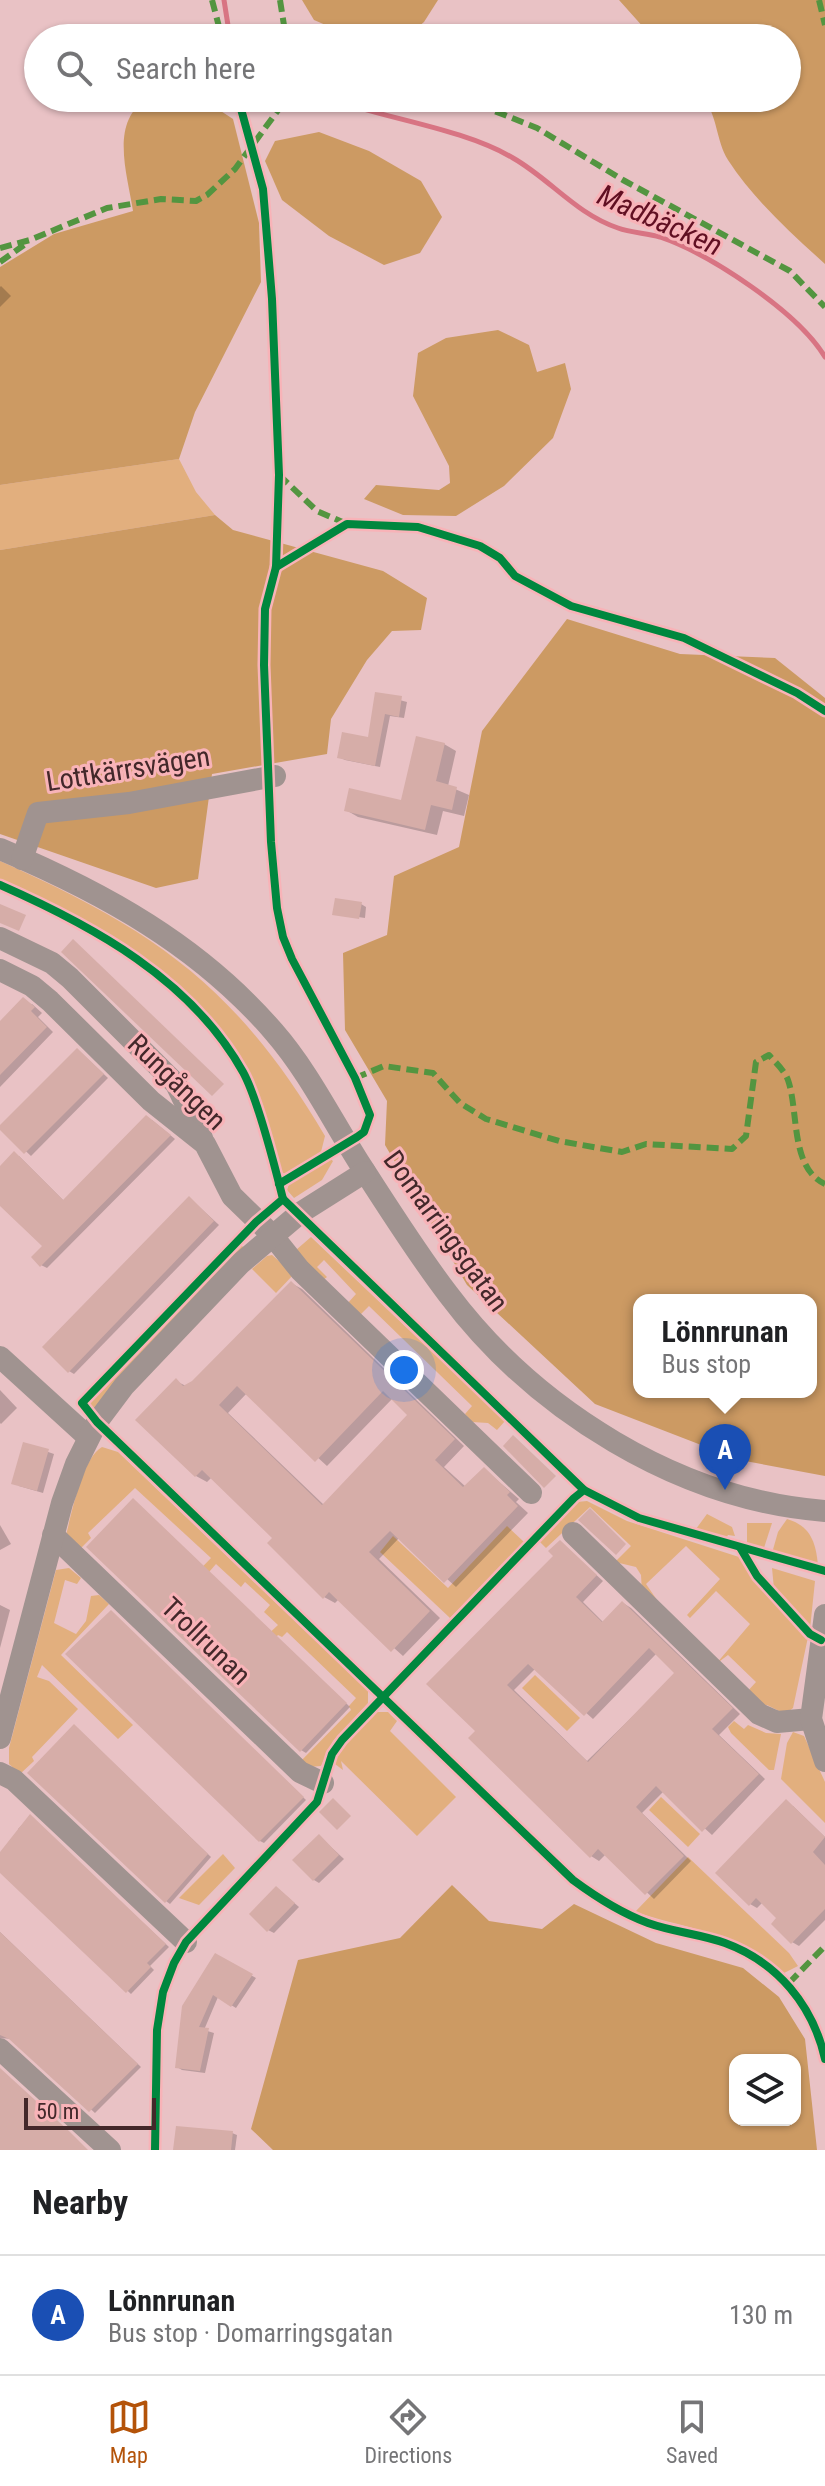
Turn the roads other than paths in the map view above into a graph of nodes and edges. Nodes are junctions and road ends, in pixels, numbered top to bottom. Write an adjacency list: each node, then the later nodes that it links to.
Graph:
1 (275, 776): 3 (street, Lottkärrsvägen)
2 (0, 849): 3 (street, Domarringsgatan)
3 (22, 859): 7 (street, Domarringsgatan)
4 (0, 938): 6 (street)
5 (0, 970): 6 (street, Rungången)
6 (205, 1144): 8 (street, Rungången)
7 (365, 1172): 8 (street); 12 (street, Domarringsgatan)
8 (272, 1235): 10 (street); 11 (street, Rungången)
9 (0, 1357): 10 (street)
10 (88, 1437): 14 (street)
11 (531, 1493)
12 (825, 1511)
13 (573, 1533): 16 (street)
14 (53, 1535): 17 (street); 20 (street, Trollrunan)
15 (825, 1615): 16 (street)
16 (811, 1719): 18 (street)
17 (0, 1738)
18 (825, 1761)
19 (0, 1773): 21 (street)
20 (323, 1783)
21 (186, 1942)
22 (0, 2049): 23 (street)
23 (110, 2150)

